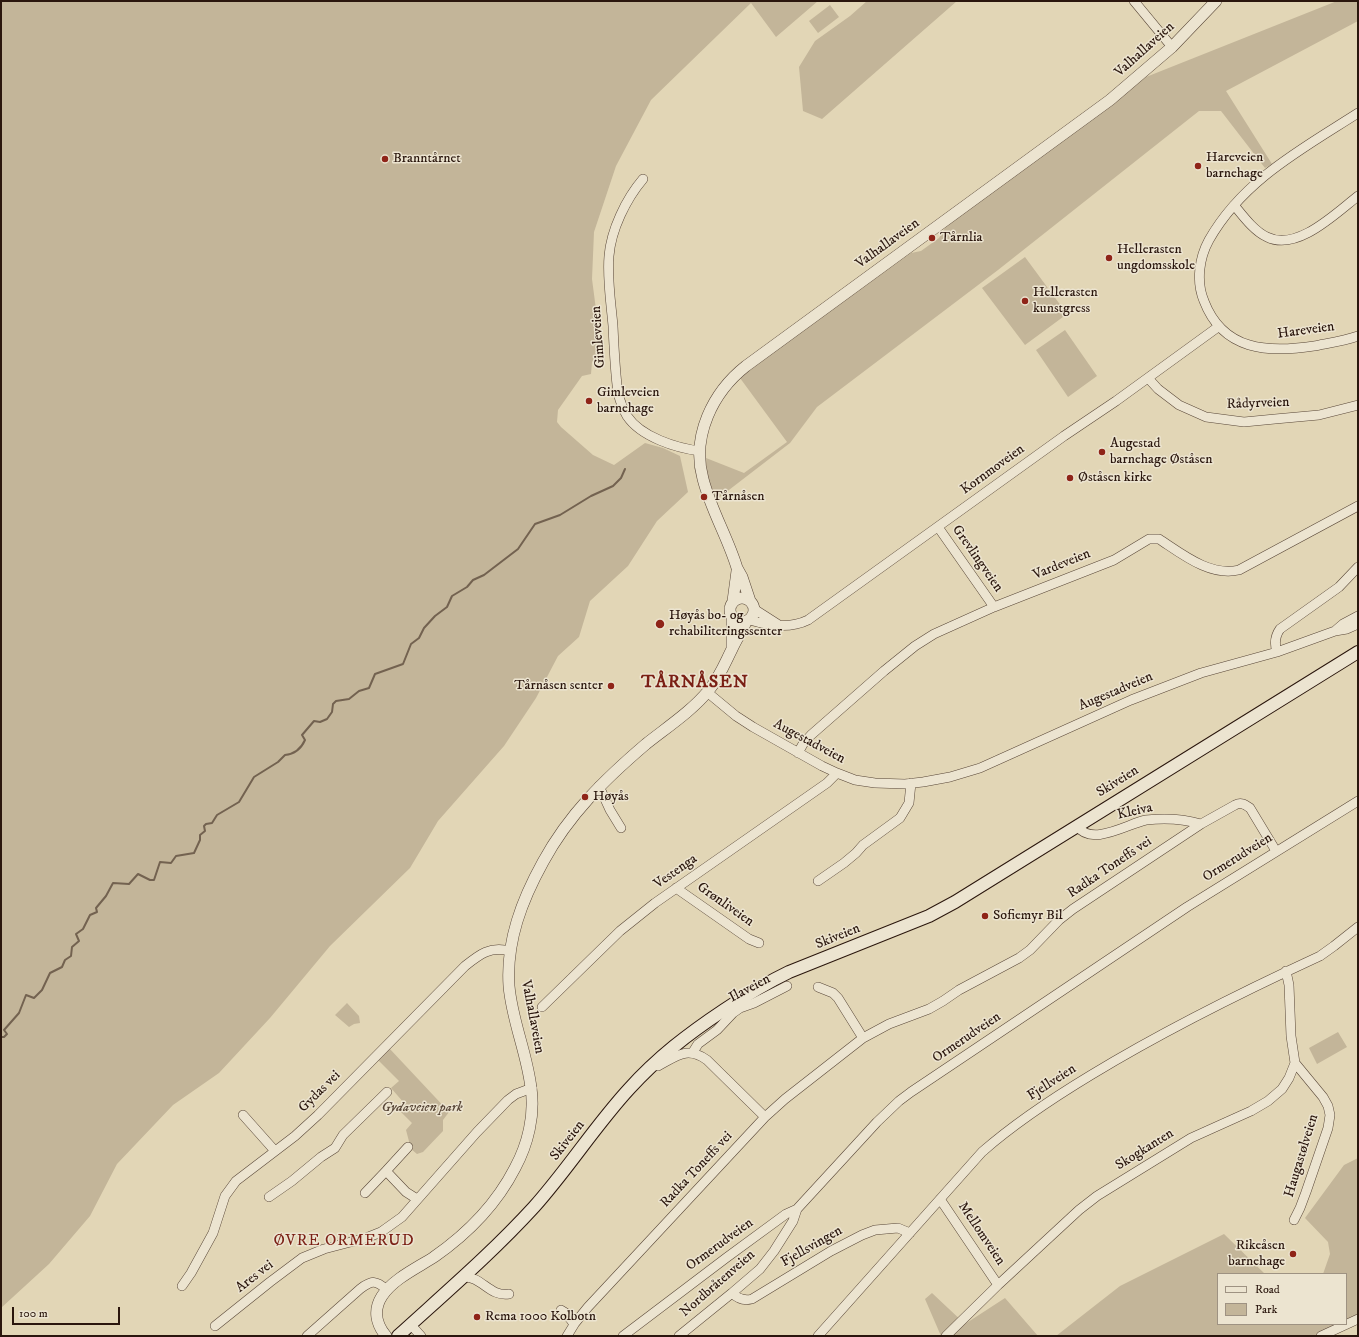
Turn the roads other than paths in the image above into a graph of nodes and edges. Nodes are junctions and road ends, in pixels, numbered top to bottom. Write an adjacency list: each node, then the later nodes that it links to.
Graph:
1 (1134, 1): 3 (street)
2 (1216, 1): 3 (street, Valhallaveien)
3 (1172, 47): 12 (street, Valhallaveien)
4 (1358, 113): 7 (street, Hareveien)
5 (643, 179): 12 (street, Gimleveien)
6 (1358, 196): 7 (street)
7 (1234, 205): 8 (street, Hareveien)
8 (1218, 327): 9 (street, Hareveien); 10 (street, Kornmoveien)
9 (1358, 336)
10 (1148, 378): 11 (street, Rådyrveien); 14 (street, Kornmoveien)
11 (1358, 405)
12 (700, 451): 16 (street, Valhallaveien)
13 (1358, 506): 19 (street, Vardeveien)
14 (938, 527): 19 (street, Grevlingveien); 24 (street, Kornmoveien)
15 (1358, 567): 27 (street)
16 (737, 568): 17 (street, Valhallaveien); 18 (street, Valhallaveien)
17 (733, 601): 18 (street); 21 (street)
18 (752, 605): 22 (street); 24 (street)
19 (994, 607): 30 (street, Vardeveien)
20 (1358, 616): 25 (street, Augestadveien)
21 (732, 618): 22 (street); 26 (street, Valhallaveien)
22 (748, 621): 24 (street, Kornmoveien); 26 (street, Valhallaveien)
23 (1358, 624): 25 (street, Augestadveien)
24 (780, 625)
25 (1335, 631): 27 (street, Augestadveien)
26 (732, 648): 29 (street, Valhallaveien)
27 (1277, 652): 32 (street, Augestadveien)
28 (1358, 652): 36 (main road, Skiveien)
29 (707, 692): 30 (street, Augestadveien); 33 (street, Valhallaveien)
30 (798, 753): 31 (street, Augestadveien)
31 (837, 773): 32 (street, Augestadveien); 40 (street, Vestenga)
32 (910, 783): 39 (street)
33 (599, 786): 37 (street); 43 (street, Valhallaveien)
34 (1358, 801): 38 (street, Ormerudveien)
35 (1201, 824): 36 (street, Kleiva); 38 (street, Radka Toneffs vei); 48 (street, Radka Toneffs vei)
36 (1077, 826): 51 (main road, Skiveien)
37 (621, 828)
38 (1276, 851): 63 (street, Ormerudveien)
39 (818, 881)
40 (676, 888): 42 (street, Grønliveien); 47 (street, Vestenga)
41 (1358, 927): 44 (street, Fjellveien)
42 (758, 943)
43 (510, 951): 52 (street, Valhallaveien); 57 (street, Gydas vei)
44 (1286, 971): 50 (street); 62 (street, Fjellveien)
45 (787, 986): 49 (street, Ilaveien)
46 (818, 987): 48 (street)
47 (542, 1006)
48 (863, 1038): 55 (street, Radka Toneffs vei)
49 (693, 1052): 51 (street, Ilaveien); 55 (street)
50 (1295, 1063): 64 (street, Haugastølveien); 67 (street, Skogkanten)
51 (652, 1065): 66 (main road, Skiveien)
52 (532, 1088): 61 (street, Ares vei); 69 (street, Valhallaveien)
53 (387, 1092): 60 (street)
54 (243, 1115): 57 (street)
55 (765, 1118): 74 (street, Radka Toneffs vei)
56 (408, 1147): 58 (street)
57 (275, 1151): 68 (street, Gydas vei)
58 (386, 1171): 59 (street); 61 (street)
59 (365, 1193)
60 (270, 1197)
61 (417, 1199): 78 (street, Ares vei)
62 (940, 1199): 65 (street, Fjellveien); 67 (street, Mellomveien)
63 (797, 1209): 70 (street, Nordbråtenveien); 84 (street, Ormerudveien)
64 (1294, 1220)
65 (910, 1233): 70 (street, Fjellsvingen); 86 (street, Fjellveien)
66 (463, 1277): 71 (street); 76 (main road, Skiveien)
67 (998, 1285): 87 (street, Skogkanten)
68 (182, 1286)
69 (387, 1290): 79 (street); 80 (street, Valhallaveien)
70 (732, 1293): 85 (street, Nordbråtenveien)
71 (509, 1294)
72 (561, 1310): 74 (street)
73 (1358, 1319): 75 (street)
74 (574, 1324): 83 (street, Radka Toneffs vei)
75 (1347, 1324)
76 (411, 1325): 81 (main road, Skiveien); 82 (street)
77 (1345, 1325): 88 (street)
78 (215, 1326)
79 (308, 1336)
80 (386, 1336)
81 (398, 1336)
82 (421, 1336)
83 (567, 1336)
84 (624, 1336)
85 (679, 1336)
86 (818, 1336)
87 (946, 1336)
88 (1320, 1336)

